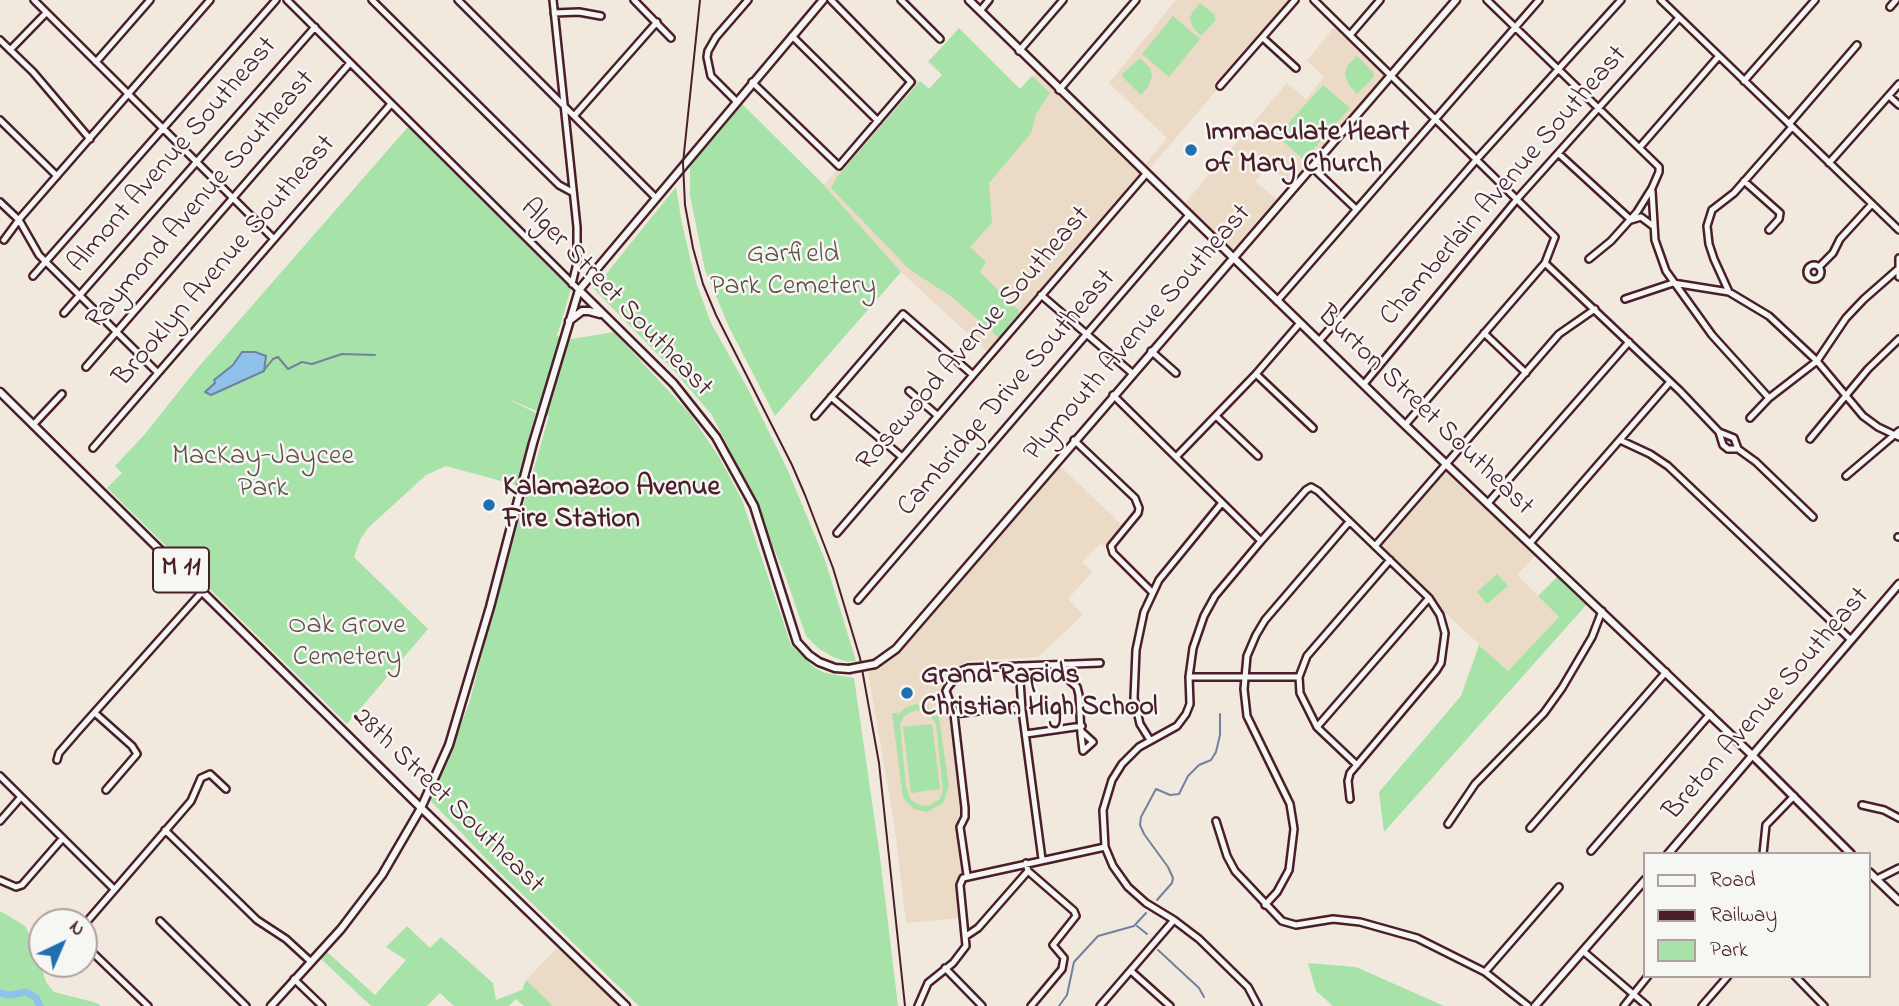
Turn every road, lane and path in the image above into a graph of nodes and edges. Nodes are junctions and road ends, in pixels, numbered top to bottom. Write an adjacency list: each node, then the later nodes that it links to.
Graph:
1 (34, 0): 30 (street)
2 (150, 0): 47 (street)
3 (211, 0): 57 (street)
4 (276, 0): 69 (street)
5 (287, 0): 35 (street, Alger Street Southeast)
6 (372, 0): 81 (street)
7 (458, 0): 61 (street)
8 (553, 0): 31 (street)
9 (634, 0): 34 (street)
10 (748, 0): 59 (street)
11 (822, 0): 38 (main road)
12 (831, 0): 67 (street)
13 (901, 0): 41 (street)
14 (969, 0): 29 (main road, Burton Street Southeast)
15 (989, 0): 29 (street)
16 (1063, 0): 45 (street)
17 (1136, 0): 56 (street)
18 (1295, 0): 40 (street)
19 (1314, 0): 37 (street)
20 (1380, 0): 37 (street)
21 (1456, 0): 51 (main road, Plymouth Avenue Southeast)
22 (1487, 0): 36 (street)
23 (1539, 0): 36 (street)
24 (1621, 0): 50 (street)
25 (1661, 0): 33 (street)
26 (1815, 0): 52 (street)
27 (1896, 0): 28 (street)
28 (1890, 7)
29 (980, 11): 45 (main road, Burton Street Southeast)
30 (46, 13): 44 (street); 47 (street)
31 (554, 13): 32 (street); 61 (street)
32 (601, 16)
33 (1679, 18): 46 (street); 63 (street, Chamberlain Avenue Southeast)
34 (657, 22): 39 (street); 64 (street)
35 (315, 27): 48 (street, Alger Street Southeast); 74 (street, Almont Avenue Southeast)
36 (1515, 27): 50 (street); 65 (street)
37 (1350, 35): 51 (street)
38 (792, 36): 53 (main road); 67 (street)
39 (671, 38)
40 (1263, 38): 49 (street); 55 (street)
41 (940, 39)
42 (0, 40): 44 (street)
43 (1857, 45): 68 (street)
44 (10, 50): 70 (street)
45 (1019, 51): 56 (main road, Burton Street Southeast)
46 (1719, 56): 52 (street); 71 (street)
47 (96, 62): 57 (street)
48 (350, 63): 60 (street, Alger Street Southeast); 84 (street, Raymond Avenue Southeast)
49 (1296, 68)
50 (1558, 69): 63 (street); 73 (street)
51 (1391, 75): 65 (street); 76 (main road, Plymouth Avenue Southeast)
52 (1744, 81): 68 (street)
53 (752, 82): 59 (main road); 67 (street)
54 (1899, 84): 58 (street)
55 (1225, 85)
56 (1059, 90): 77 (main road, Burton Street Southeast)
57 (128, 94): 69 (street); 70 (street)
58 (1889, 96): 62 (street); 75 (street)
59 (736, 101): 82 (main road)
60 (391, 104): 94 (street, Brooklyn Avenue Southeast); 105 (street, Alger Street Southeast)
61 (563, 106): 64 (street); 81 (street)
62 (1899, 106)
63 (1599, 108): 71 (street); 72 (street, Chamberlain Avenue Southeast)
64 (574, 116): 82 (street)
65 (1435, 118): 73 (street); 87 (street)
66 (0, 120): 78 (street)
67 (878, 121)
68 (1790, 125): 75 (street); 79 (street)
69 (162, 129): 74 (street); 99 (street)
70 (90, 139): 78 (street)
71 (1640, 147): 80 (street)
72 (1559, 154): 83 (street, Chamberlain Avenue Southeast); 90 (street)
73 (1478, 159): 83 (street); 121 (street)
74 (196, 163): 84 (street); 108 (street, Almont Avenue Southeast)
75 (1829, 163): 86 (street)
76 (1312, 167): 87 (street); 96 (main road, Plymouth Avenue Southeast)
77 (1146, 174): 88 (main road, Burton Street Southeast); 109 (street, Rosewood Avenue Southeast)
78 (57, 176): 89 (street)
79 (1744, 181): 92 (street); 107 (street)
80 (1652, 188): 90 (street); 91 (street)
81 (572, 192): 105 (street)
82 (655, 197): 106 (main road)
83 (1518, 198): 100 (street); 133 (street, Chamberlain Avenue Southeast)
84 (233, 199): 94 (street); 117 (street, Raymond Avenue Southeast)
85 (0, 202): 89 (street)
86 (1872, 204): 93 (street); 101 (street)
87 (1356, 209): 111 (street)
88 (1189, 215): 96 (main road, Burton Street Southeast); 119 (street, Cambridge Drive Southeast)
89 (19, 220): 95 (street); 99 (street)
90 (1631, 220): 91 (street); 98 (street)
91 (1653, 226): 104 (street)
92 (1769, 230)
93 (1899, 230)
94 (274, 239): 126 (street, Brooklyn Avenue Southeast)
95 (4, 240)
96 (1233, 258): 111 (main road, Burton Street Southeast); 123 (main road, Plymouth Avenue Southeast)
97 (1899, 258): 102 (street)
98 (1589, 259)
99 (46, 262): 103 (street); 108 (street)
100 (1545, 263): 112 (street); 118 (street)
101 (1819, 267)
102 (1898, 274): 124 (street)
103 (33, 276)
104 (1673, 283): 107 (street); 110 (street); 140 (street)
105 (572, 284): 106 (street, Alger Street Southeast)
106 (579, 290): 114 (main road, Alger Street Southeast); 115 (main road)
107 (1729, 292): 124 (street)
108 (80, 295): 113 (street, Almont Avenue Southeast); 117 (street)
109 (1041, 295): 119 (street); 131 (street, Rosewood Avenue Southeast)
110 (1625, 299)
111 (1277, 301): 116 (main road, Burton Street Southeast)
112 (1595, 309): 122 (street); 129 (street)
113 (64, 313)
114 (605, 316): 115 (main road); 179 (main road, Alger Street Southeast)
115 (568, 322): 201 (main road)
116 (1300, 323): 121 (main road, Burton Street Southeast); 130 (street)
117 (116, 332): 125 (street, Raymond Avenue Southeast); 126 (street)
118 (1484, 333): 129 (street); 146 (street)
119 (1087, 335): 127 (street); 173 (street, Cambridge Drive Southeast)
120 (1899, 339): 139 (street)
121 (1319, 341): 133 (main road, Burton Street Southeast)
122 (1629, 342): 132 (street); 160 (street)
123 (1151, 351): 127 (main road, Plymouth Avenue Southeast); 128 (street)
124 (1817, 361): 139 (street); 140 (street)
125 (86, 367)
126 (158, 373): 153 (street, Brooklyn Avenue Southeast)
127 (1132, 373): 137 (main road, Plymouth Avenue Southeast)
128 (1176, 373)
129 (1526, 373): 158 (street)
130 (1256, 374): 143 (street); 147 (street)
131 (973, 375): 138 (street); 142 (street, Rosewood Avenue Southeast)
132 (1670, 382): 148 (street); 152 (street)
133 (1364, 384): 146 (main road, Burton Street Southeast)
134 (0, 391): 145 (main road, 28th Street Southeast / M 11)
135 (909, 391): 142 (street)
136 (62, 394): 145 (street)
137 (1113, 395): 151 (main road, Plymouth Avenue Southeast); 157 (street)
138 (831, 397): 141 (street); 156 (street)
139 (1846, 397): 149 (street); 150 (street)
140 (1769, 398): 144 (street)
141 (815, 416)
142 (938, 416): 156 (street, Rosewood Avenue Southeast)
143 (1216, 416): 155 (street); 157 (street)
144 (1750, 418)
145 (33, 425): 170 (main road, 28th Street Southeast / M 11)
146 (1405, 425): 158 (main road, Burton Street Southeast)
147 (1313, 428)
148 (1719, 432): 154 (street); 154 (street)
149 (1898, 435): 159 (street)
150 (1810, 439)
151 (1074, 440): 171 (street); 179 (main road, Plymouth Avenue Southeast, bridge)
152 (1620, 440): 166 (street); 175 (street)
153 (93, 448)
154 (1738, 449): 162 (street)
155 (1258, 456)
156 (902, 457): 164 (street, Rosewood Avenue Southeast)
157 (1176, 457): 161 (street)
158 (1447, 464): 160 (main road, Burton Street Southeast); 167 (street)
159 (1846, 476)
160 (1488, 503): 166 (main road, Burton Street Southeast)
161 (1221, 504): 165 (street); 171 (street)
162 (1813, 517)
163 (1349, 522): 165 (street); 167 (street); 181 (street)
164 (837, 533)
165 (1261, 541): 182 (street)
166 (1530, 543): 174 (main road, Burton Street Southeast)
167 (1375, 546): 168 (street)
168 (1390, 560): 172 (street); 183 (street)
169 (1899, 584): 175 (main road, Breton Avenue Southeast)
170 (202, 592): 185 (street); 201 (main road, 28th Street Southeast / M 11)
171 (1152, 592): 190 (street)
172 (1429, 598): 188 (street); 193 (street)
173 (858, 600)
174 (1602, 611): 180 (main road, Burton Street Southeast); 205 (street)
175 (1851, 640): 191 (main road, Breton Avenue Southeast)
176 (1100, 663): 177 (street)
177 (1066, 664): 178 (street); 189 (street)
178 (1019, 666): 184 (street); 186 (street)
179 (839, 669)
180 (1666, 672): 187 (main road, Burton Street Southeast); 206 (street)
181 (1244, 676): 182 (street); 183 (street); 226 (street)
182 (1189, 677): 190 (street)
183 (1299, 677): 188 (street)
184 (1022, 709): 186 (street); 189 (street)
185 (95, 713): 192 (street); 196 (street)
186 (954, 713): 219 (street)
187 (1710, 715): 191 (main road, Burton Street Southeast); 210 (street)
188 (1317, 727): 193 (street)
189 (1026, 734): 214 (street)
190 (1150, 740): 209 (street)
191 (1753, 755): 197 (main road, Burton Street Southeast); 211 (main road, Breton Avenue Southeast)
192 (57, 760)
193 (1357, 765): 199 (street)
194 (0, 776): 198 (street)
195 (226, 789): 207 (street)
196 (106, 790)
197 (1794, 796): 212 (street); 213 (main road, Burton Street Southeast)
198 (21, 797): 203 (street); 208 (street)
199 (1350, 799)
200 (1863, 805): 202 (street)
201 (421, 808): 233 (main road); 246 (main road, 28th Street Southeast / M 11)
202 (1899, 818)
203 (0, 821)
204 (1216, 821): 226 (street)
205 (1448, 824)
206 (1530, 828)
207 (165, 830): 224 (street); 233 (street)
208 (62, 839): 220 (street); 224 (street)
209 (1105, 846): 214 (street); 228 (street)
210 (1591, 851)
211 (1671, 852)
212 (1763, 852)
213 (1849, 852)
214 (1041, 859): 215 (street)
215 (1026, 863): 217 (street); 219 (street)
216 (1899, 868): 221 (street)
217 (1028, 871): 230 (street); 249 (street)
218 (1871, 874): 221 (main road)
219 (967, 875): 230 (street)
220 (0, 880)
221 (1877, 880): 225 (main road)
222 (1644, 881): 231 (main road)
223 (1559, 887): 236 (street)
224 (114, 889): 227 (street)
225 (1899, 901)
226 (1265, 905): 236 (street)
227 (98, 908)
228 (1174, 920): 235 (street); 252 (street)
229 (160, 921): 243 (street)
230 (966, 936): 234 (street)
231 (1583, 951): 241 (street); 254 (main road)
232 (98, 958): 242 (street)
233 (310, 961): 240 (main road)
234 (945, 968): 247 (street); 248 (street)
235 (1131, 971): 250 (street); 251 (street)
236 (1485, 972): 253 (street)
237 (1647, 978): 241 (street)
238 (1726, 978): 257 (street)
239 (1797, 978): 258 (street)
240 (294, 979): 244 (main road); 245 (street)
241 (1634, 995): 255 (street); 256 (street)
242 (148, 1006)
243 (246, 1006)
244 (271, 1006)
245 (322, 1006)
246 (626, 1006)
247 (918, 1006)
248 (982, 1006)
249 (1031, 1006)
250 (1100, 1006)
251 (1170, 1006)
252 (1258, 1006)
253 (1528, 1006)
254 (1535, 1006)
255 (1624, 1006)
256 (1647, 1006)
257 (1702, 1006)
258 (1824, 1006)

